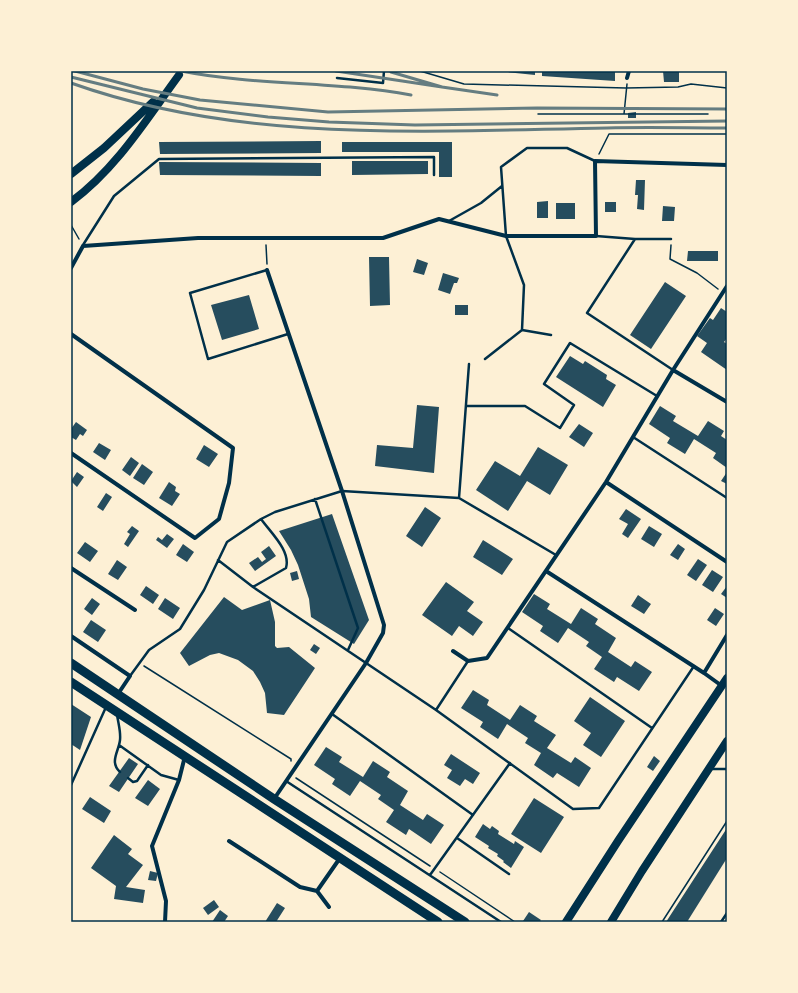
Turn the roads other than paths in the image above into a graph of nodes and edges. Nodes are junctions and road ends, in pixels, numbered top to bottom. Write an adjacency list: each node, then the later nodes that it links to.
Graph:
1 (384, 71): 4 (lane)
2 (630, 71): 5 (street)
3 (181, 73): 8 (main road); 11 (main road)
4 (337, 78)
5 (628, 78)
6 (595, 161): 7 (street); 10 (lane); 14 (street)
7 (727, 165)
8 (71, 174)
9 (434, 175): 17 (lane)
10 (502, 186): 12 (lane); 13 (lane)
11 (71, 202)
12 (448, 221): 13 (street); 17 (street)
13 (506, 236): 14 (street); 22 (lane)
14 (596, 236): 15 (lane)
15 (635, 239): 16 (lane); 28 (lane)
16 (670, 239)
17 (83, 246): 18 (street)
18 (71, 268)
19 (267, 270): 24 (street); 24 (lane)
20 (727, 286): 21 (street)
21 (725, 293): 28 (street)
22 (522, 330): 25 (lane); 26 (lane)
23 (71, 334): 33 (street)
24 (289, 334): 35 (street)
25 (551, 335)
26 (485, 359)
27 (470, 364): 31 (lane)
28 (673, 370): 29 (street); 30 (street)
29 (658, 396): 31 (lane); 32 (street)
30 (727, 402)
31 (466, 406): 36 (lane)
32 (633, 437): 34 (street); 37 (lane)
33 (71, 453)
34 (606, 482): 40 (street); 42 (street)
35 (342, 491): 36 (lane); 38 (lane); 54 (street)
36 (458, 498): 40 (lane)
37 (727, 498)
38 (315, 499): 39 (lane); 50 (lane)
39 (261, 519): 41 (lane); 45 (lane)
40 (556, 556): 44 (street)
41 (218, 560): 45 (lane); 57 (lane)
42 (727, 562)
43 (71, 568): 46 (street)
44 (546, 571): 47 (street); 55 (street)
45 (253, 587): 50 (lane)
46 (135, 610)
47 (508, 628): 52 (street); 66 (lane)
48 (727, 635): 56 (street)
49 (71, 636): 57 (street)
50 (348, 650): 54 (lane)
51 (453, 651): 52 (street)
52 (468, 661): 63 (lane)
53 (71, 663): 61 (highway)
54 (366, 663): 63 (lane); 65 (street)
55 (694, 666): 56 (street); 66 (lane)
56 (704, 673): 60 (street)
57 (130, 676): 61 (street)
58 (727, 678): 60 (main road)
59 (71, 682): 62 (highway)
60 (722, 686): 93 (main road)
61 (118, 694): 79 (highway)
62 (107, 706): 64 (highway); 78 (lane)
63 (436, 710): 70 (lane)
64 (117, 712): 68 (lane); 69 (highway)
65 (331, 714): 77 (street); 80 (lane)
66 (652, 728): 70 (lane)
67 (727, 741): 72 (main road)
68 (119, 745): 71 (lane); 74 (lane)
69 (186, 756): 76 (street); 83 (highway)
70 (510, 763): 80 (lane)
71 (148, 765): 75 (lane); 76 (lane)
72 (708, 769): 73 (lane); 94 (main road)
73 (727, 769)
74 (120, 772)
75 (128, 778)
76 (179, 780): 89 (street)
77 (286, 781): 79 (street); 85 (lane)
78 (71, 785)
79 (274, 799): 91 (highway)
80 (473, 815): 81 (lane)
81 (457, 838): 84 (lane); 85 (lane)
82 (229, 842): 86 (street)
83 (340, 858): 86 (street); 90 (highway)
84 (509, 874)
85 (430, 875): 92 (lane)
86 (317, 892): 87 (street)
87 (329, 907)
88 (727, 913): 95 (lane)
89 (166, 922)
90 (438, 922)
91 (465, 922)
92 (501, 922)
93 (566, 922)
94 (611, 922)
95 (721, 922)

